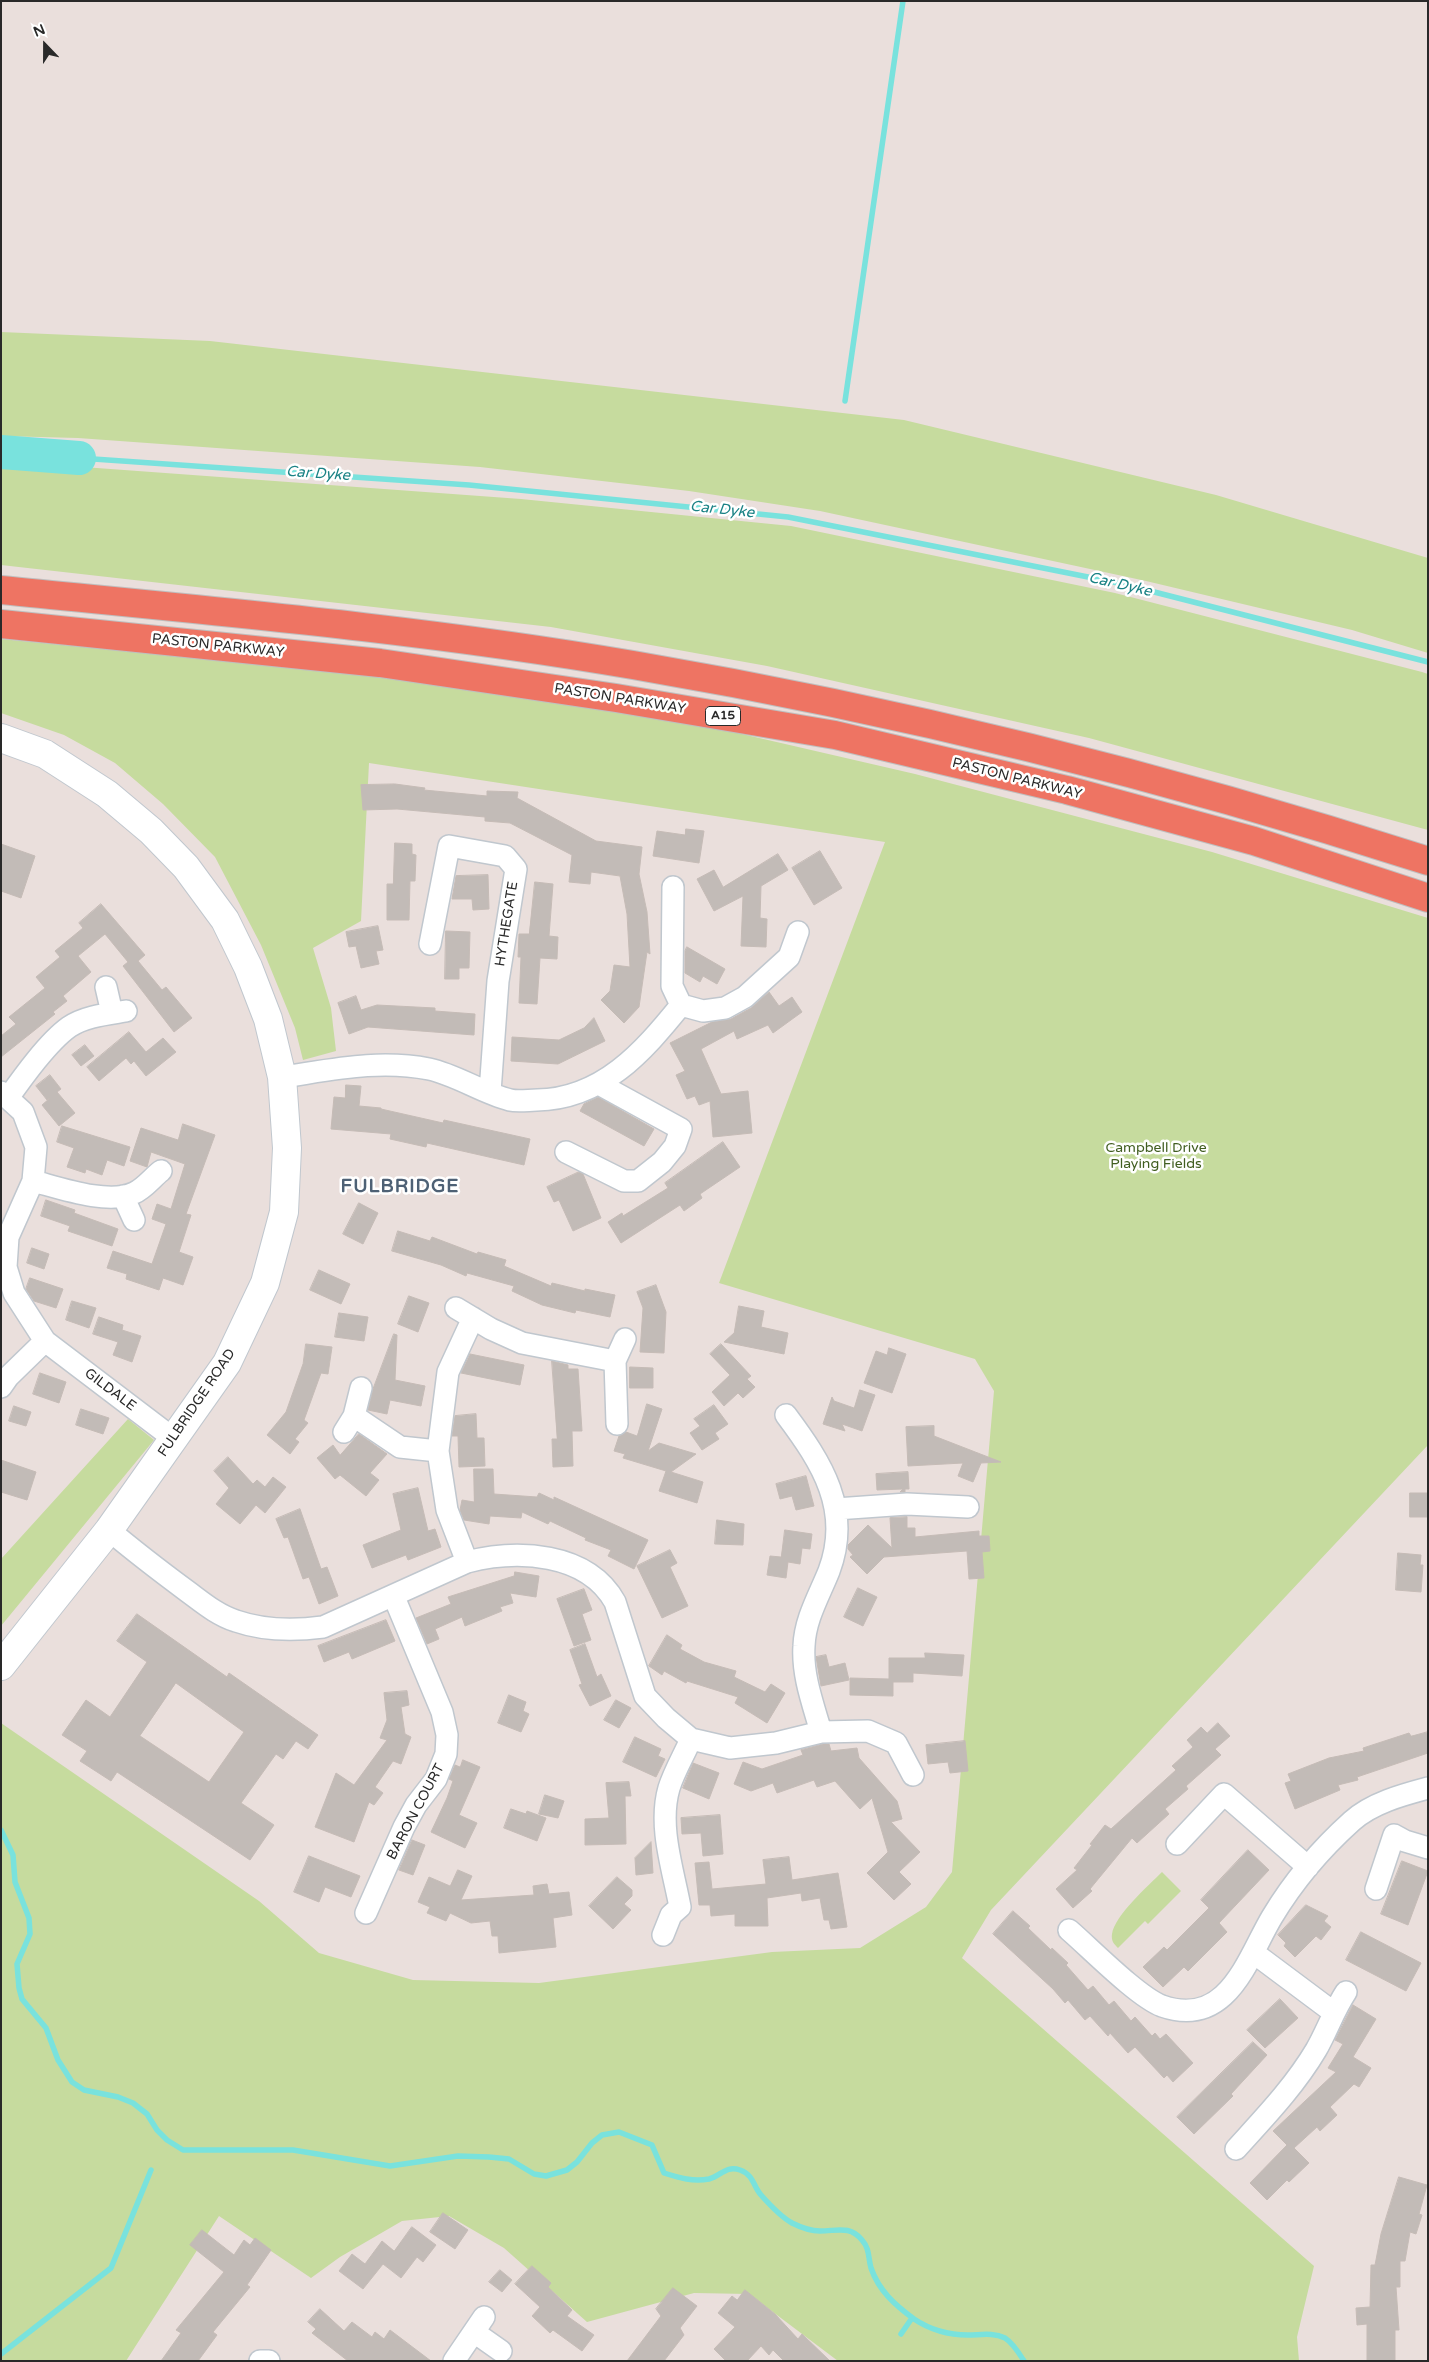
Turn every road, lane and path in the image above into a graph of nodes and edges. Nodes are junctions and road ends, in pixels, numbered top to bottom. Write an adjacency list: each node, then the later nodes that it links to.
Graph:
1 (1, 590): 4 (highway)
2 (1, 624): 6 (highway, PASTON PARKWAY / A15)
3 (1, 738): 11 (street, FULBRIDGE ROAD)
4 (1428, 861)
5 (673, 888): 10 (street)
6 (1428, 898)
7 (798, 932): 10 (street)
8 (430, 944): 13 (street, HYTHEGATE)
9 (106, 987): 14 (street, GILDALE)
10 (681, 1005): 12 (street)
11 (282, 1077): 13 (street); 28 (street, FULBRIDGE ROAD)
12 (599, 1084): 13 (street); 15 (street)
13 (490, 1092)
14 (5, 1095): 17 (street, GILDALE)
15 (566, 1152)
16 (161, 1171): 18 (street)
17 (33, 1181): 18 (street); 20 (street, GILDALE)
18 (123, 1196): 19 (street)
19 (134, 1220)
20 (4, 1267): 22 (street, GILDALE)
21 (625, 1339): 23 (street)
22 (45, 1341): 24 (street); 28 (street, GILDALE)
23 (614, 1361): 27 (street); 29 (street)
24 (1, 1387)
25 (361, 1388): 29 (street)
26 (786, 1416): 31 (street)
27 (617, 1424)
28 (174, 1439): 32 (street, FULBRIDGE ROAD)
29 (438, 1451): 33 (street)
30 (968, 1507): 31 (street)
31 (836, 1509): 36 (street)
32 (109, 1530): 34 (street); 35 (street, FULBRIDGE ROAD)
33 (467, 1562): 34 (street); 37 (street)
34 (394, 1597): 46 (street, BARON COURT)
35 (1, 1666)
36 (821, 1732): 37 (street); 38 (street)
37 (691, 1739): 48 (street)
38 (913, 1774)
39 (1428, 1788): 40 (street)
40 (1377, 1805): 41 (street); 44 (street)
41 (1394, 1834): 43 (street); 45 (street)
42 (1177, 1844): 44 (street)
43 (1428, 1848)
44 (1308, 1867): 49 (street)
45 (1376, 1889)
46 (366, 1913)
47 (1069, 1930): 49 (street)
48 (663, 1935)
49 (1254, 1953): 51 (street)
50 (1346, 1992): 51 (street)
51 (1333, 2012): 52 (street)
52 (1236, 2149)
53 (501, 2351): 56 (street)
54 (260, 2361): 55 (street)
55 (269, 2361)
56 (454, 2361)

